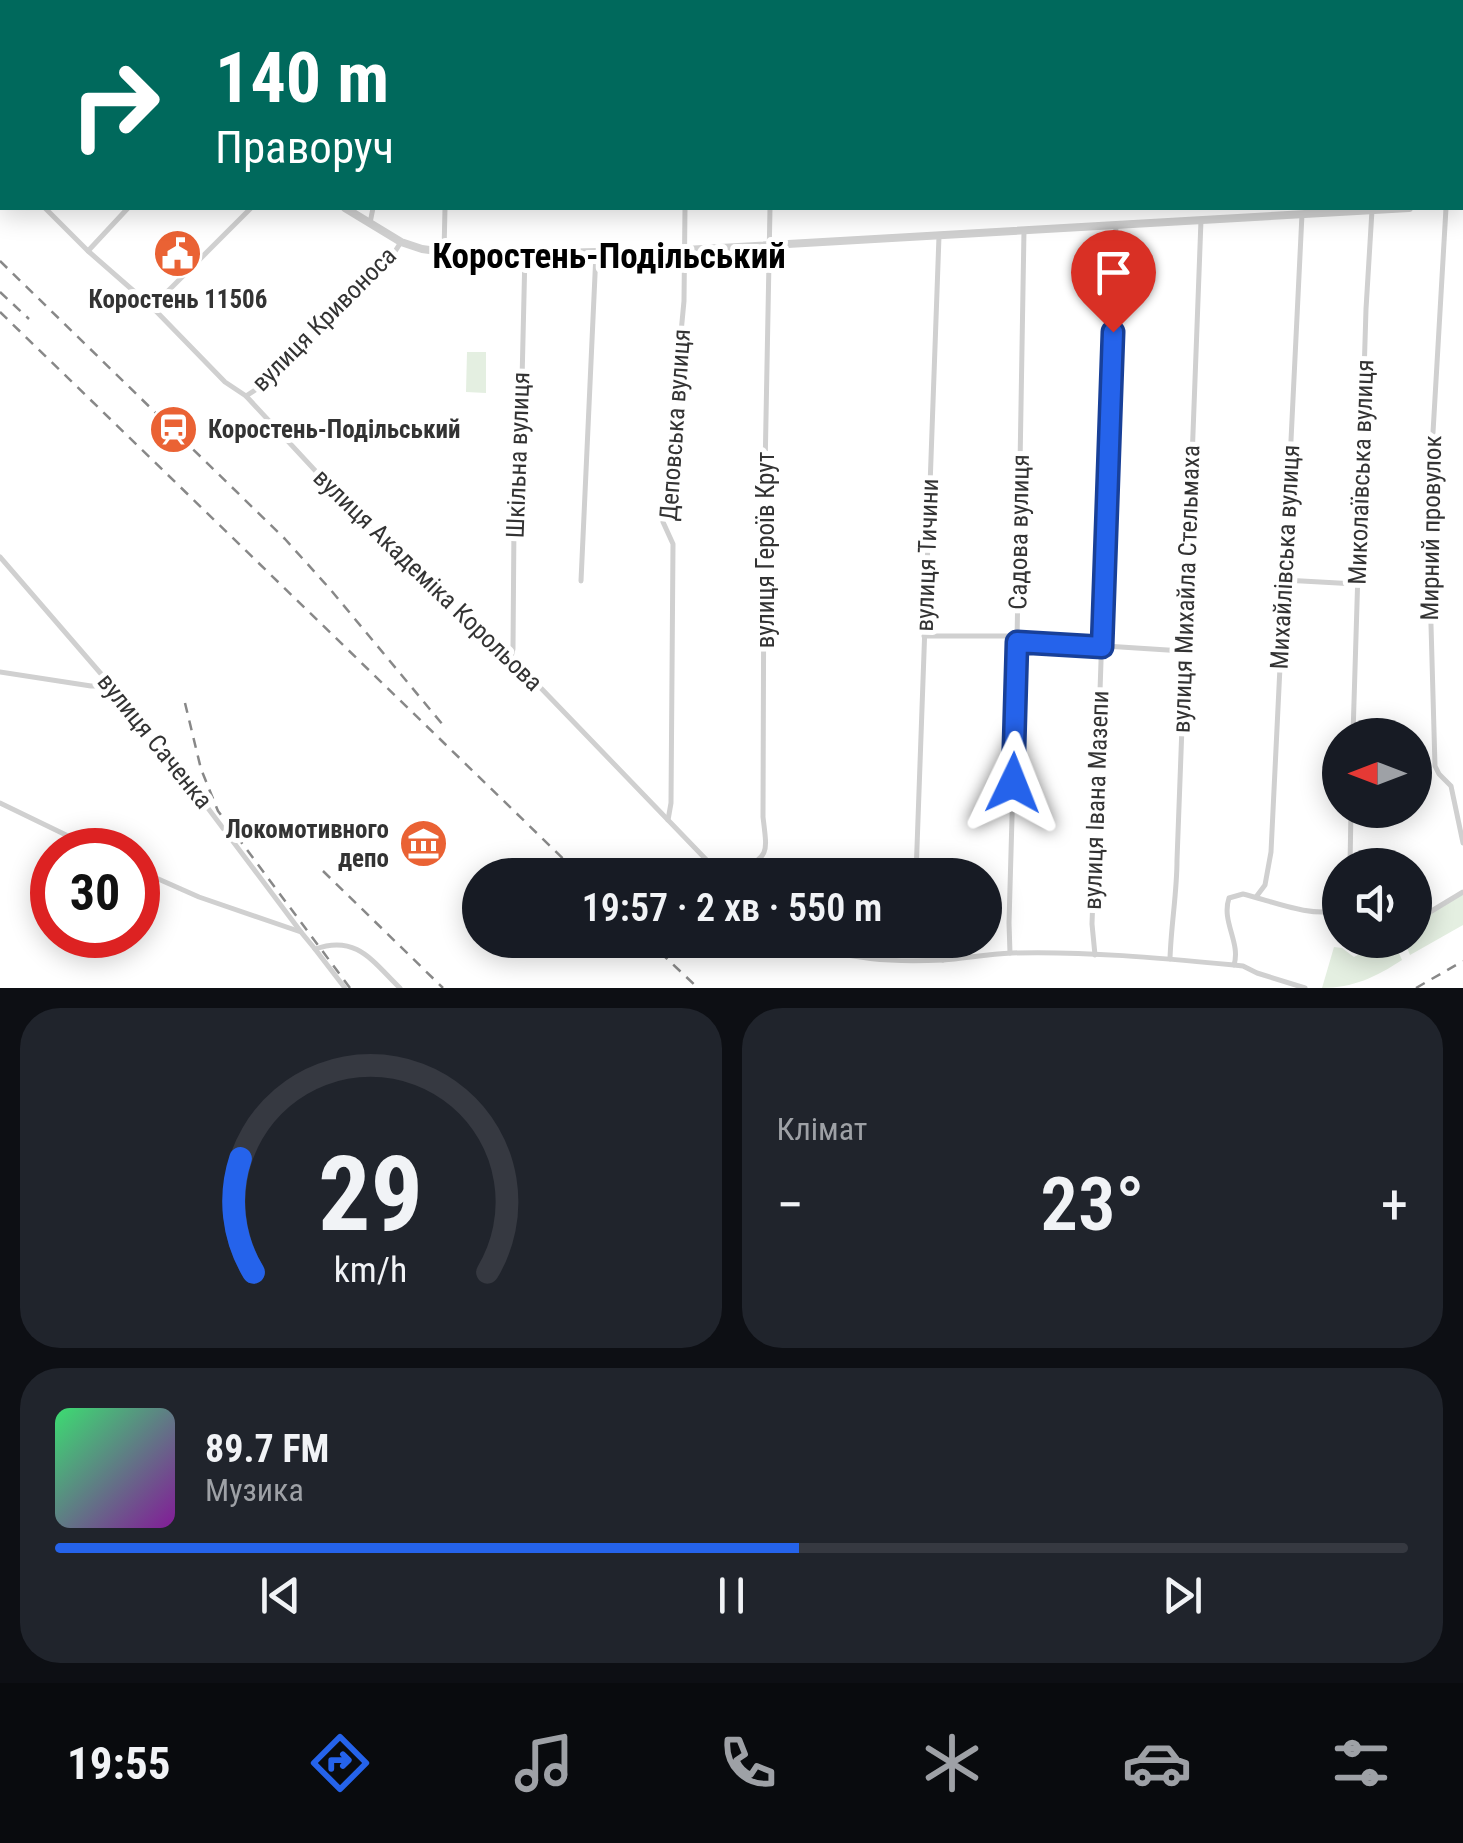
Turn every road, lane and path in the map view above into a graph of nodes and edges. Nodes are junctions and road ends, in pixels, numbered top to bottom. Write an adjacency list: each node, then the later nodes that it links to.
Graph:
1 (46, 210): 20 (street, вулиця Академіка Корольова)
2 (126, 210): 20 (street)
3 (249, 210): 24 (street)
4 (347, 210): 13 (street)
5 (373, 210): 13 (street)
6 (445, 210): 21 (street)
7 (684, 210): 19 (street, Деповська вулиця)
8 (770, 210): 18 (street, вулиця Героїв Крут)
9 (1372, 210): 11 (street); 29 (street, Миколаївська вулиця)
10 (1446, 210): 41 (street, Мирний провулок)
11 (1302, 214): 12 (street); 27 (street, Михайлівська вулиця)
12 (1201, 220): 14 (street); 33 (street, вулиця Михайла Стельмаха)
13 (370, 223): 17 (street)
14 (1116, 225): 15 (street); 32 (street, вулиця Івана Мазепи)
15 (1024, 230): 16 (street); 31 (street, Садова вулиця)
16 (939, 236): 18 (street); 30 (street, вулиця Тичини)
17 (400, 242): 21 (street); 25 (street, вулиця Кривоноса)
18 (769, 245): 19 (street); 43 (street, вулиця Героїв Крут)
19 (685, 250): 23 (street); 39 (street, Деповська вулиця)
20 (88, 251): 24 (street, вулиця Академіка Корольова)
21 (444, 252): 22 (street)
22 (525, 253): 23 (street); 34 (street, Шкільна вулиця)
23 (596, 253): 28 (street)
24 (152, 307): 25 (street, вулиця Академіка Корольова)
25 (246, 396): 34 (street, вулиця Академіка Корольова)
26 (0, 557): 36 (street, вулиця Саченка)
27 (1284, 580): 29 (street); 47 (street, Михайлівська вулиця)
28 (582, 582)
29 (1357, 584): 37 (street, Миколаївська вулиця)
30 (924, 636): 31 (street); 44 (street, вулиця Тичини)
31 (1017, 642): 32 (street); 52 (street, Садова вулиця)
32 (1102, 647): 33 (street); 53 (street, вулиця Івана Мазепи)
33 (1183, 651): 55 (street, вулиця Михайла Стельмаха)
34 (511, 658): 39 (street, вулиця Академіка Корольова)
35 (0, 672): 36 (street)
36 (111, 686): 50 (street, вулиця Саченка)
37 (1353, 718)
38 (0, 802): 40 (street)
39 (668, 820): 42 (street, вулиця Академіка Корольова)
40 (52, 828)
41 (1463, 842)
42 (705, 858)
43 (761, 858)
44 (917, 858)
45 (160, 880): 50 (street)
46 (1463, 892): 49 (street)
47 (1256, 897): 48 (street); 57 (street)
48 (1322, 911)
49 (1432, 911)
50 (301, 932): 51 (street, вулиця Саченка)
51 (316, 949): 58 (street, вулиця Саченка); 59 (street)
52 (1010, 953): 53 (street); 56 (street)
53 (1095, 956): 55 (street)
54 (856, 958): 56 (street)
55 (1170, 959): 57 (street)
56 (943, 960)
57 (1234, 966): 60 (street)
58 (345, 988)
59 (400, 988)
60 (1305, 988)

